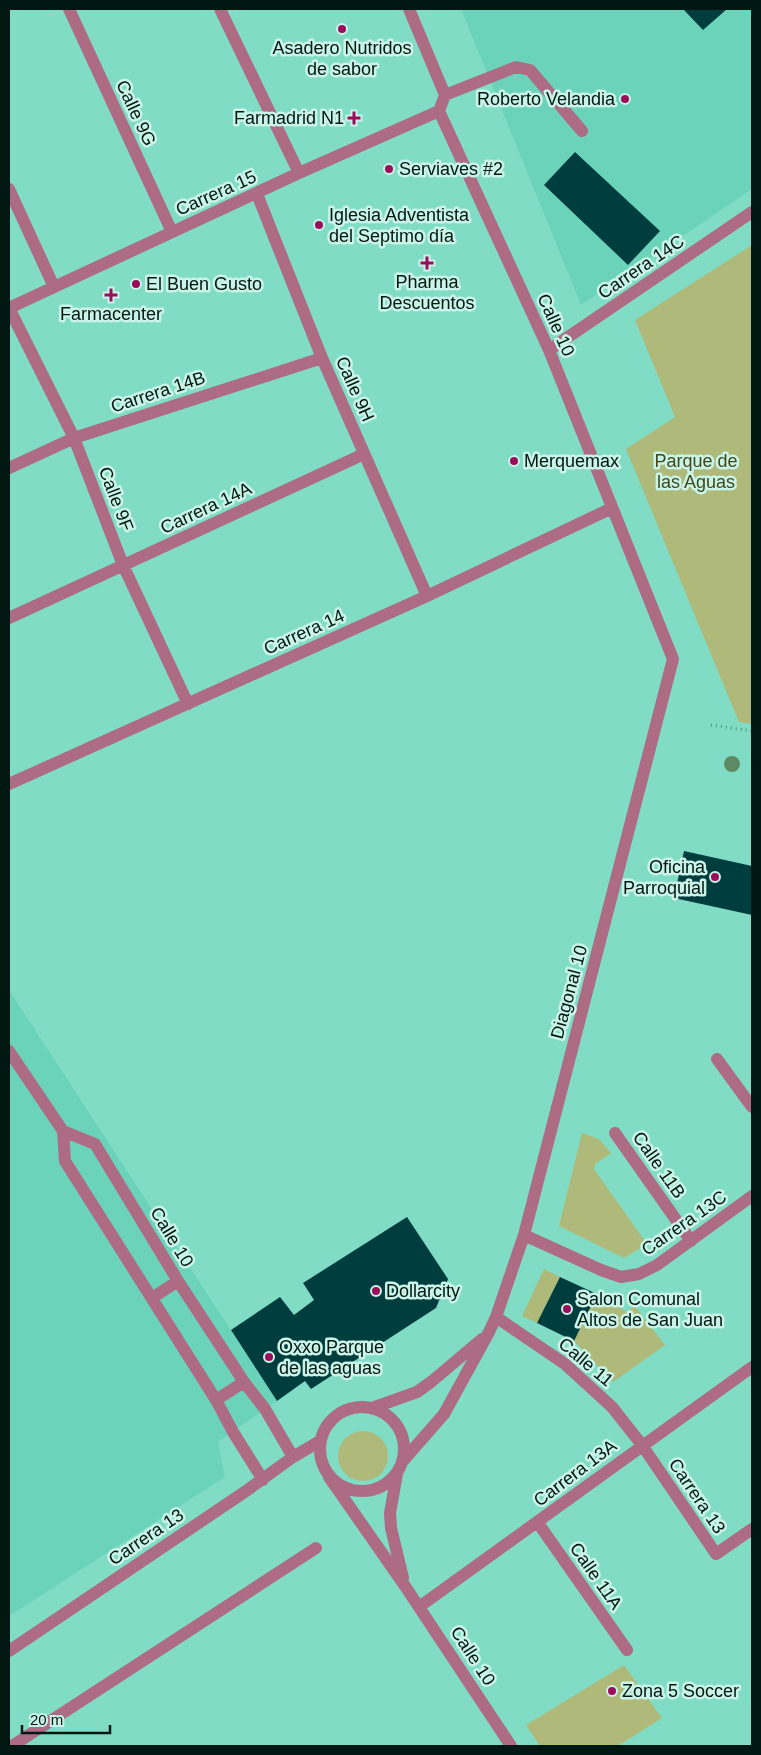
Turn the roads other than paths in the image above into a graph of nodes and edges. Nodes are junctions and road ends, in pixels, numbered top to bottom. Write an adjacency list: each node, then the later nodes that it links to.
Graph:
1 (69, 9): 11 (street, Calle 9G)
2 (220, 9): 7 (street)
3 (409, 9): 4 (street)
4 (445, 95): 5 (street); 6 (street)
5 (439, 111): 7 (street, Carrera 15); 14 (street, Calle 10)
6 (582, 131)
7 (299, 174): 9 (street, Carrera 15)
8 (9, 189): 12 (street)
9 (257, 194): 11 (street, Carrera 15); 15 (street, Calle 9H)
10 (752, 212): 14 (street, Carrera 14C)
11 (172, 232): 12 (street, Carrera 15)
12 (54, 287): 13 (street, Carrera 15)
13 (9, 308): 16 (street, Calle 9F)
14 (549, 350): 19 (street, Calle 10)
15 (322, 358): 16 (street, Carrera 14B); 17 (street, Calle 9H)
16 (74, 438): 18 (street, Carrera 14B); 20 (street, Calle 9F)
17 (364, 454): 20 (street, Carrera 14A); 21 (street, Calle 9H)
18 (9, 468)
19 (612, 508): 21 (street, Carrera 14); 23 (street, Calle 10)
20 (123, 566): 22 (street, Carrera 14A); 24 (street, Calle 9F)
21 (427, 596): 24 (street, Carrera 14)
22 (9, 618)
23 (673, 658): 32 (street, Diagonal 10)
24 (188, 704): 25 (street, Carrera 14)
25 (9, 784)
26 (9, 1051): 29 (street)
27 (718, 1059): 28 (street)
28 (752, 1107)
29 (63, 1131): 34 (street, Calle 10); 35 (street)
30 (615, 1133): 33 (street, Calle 11B)
31 (752, 1196): 33 (street, Carrera 13C)
32 (524, 1235): 33 (street, Carrera 13C); 36 (street, Diagonal 10)
33 (691, 1241)
34 (178, 1281): 35 (street); 39 (street, Calle 10)
35 (152, 1298): 40 (street)
36 (496, 1317): 37 (street, Diagonal 10); 43 (street, Calle 11)
37 (489, 1332): 41 (street, Diagonal 10); 46 (street, Diagonal 10)
38 (752, 1367): 43 (street, Carrera 13A)
39 (244, 1382): 40 (street); 44 (street, Calle 10)
40 (216, 1400): 48 (street)
41 (372, 1408): 42 (street); 46 (street)
42 (320, 1441): 44 (street, Carrera 13); 45 (street)
43 (642, 1445): 49 (street, Carrera 13A); 50 (street, Carrera 13)
44 (298, 1455): 45 (street); 48 (street, Carrera 13)
45 (321, 1460): 47 (street)
46 (399, 1468): 47 (street); 52 (street, Calle 10)
47 (330, 1477): 52 (street, Calle 10)
48 (263, 1480): 55 (street, Carrera 13)
49 (538, 1523): 53 (street, Carrera 13A); 54 (street, Calle 11A)
50 (752, 1529)
51 (316, 1548): 56 (street)
52 (405, 1586): 53 (street, Calle 10)
53 (419, 1607): 57 (street, Calle 10)
54 (626, 1650)
55 (9, 1651)
56 (12, 1746)
57 (511, 1746)

